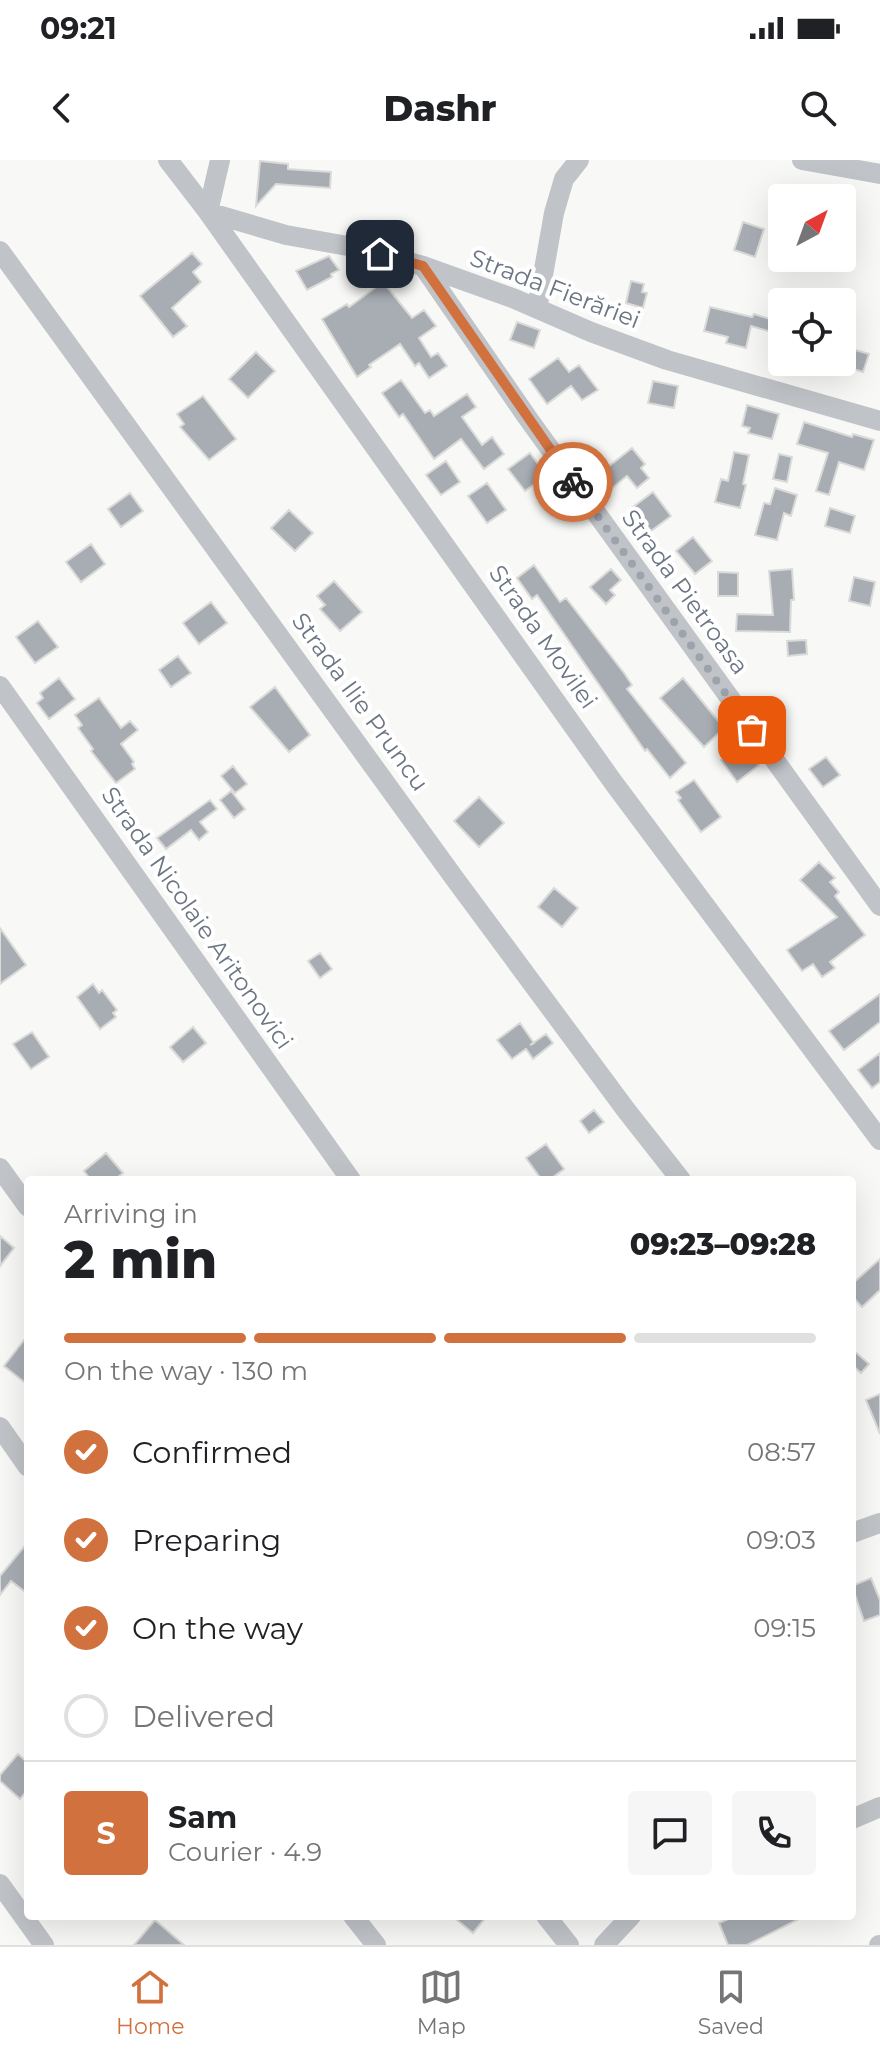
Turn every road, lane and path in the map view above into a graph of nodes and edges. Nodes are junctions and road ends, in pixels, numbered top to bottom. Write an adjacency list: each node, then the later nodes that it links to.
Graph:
1 (168, 160): 6 (street, Strada Movilei)
2 (220, 160): 6 (street)
3 (579, 160): 9 (street)
4 (802, 160): 5 (street)
5 (880, 174)
6 (208, 212): 8 (street, Strada Fierăriei); 13 (street, Strada Movilei)
7 (0, 251): 16 (street, Strada Ilie Pruncu)
8 (423, 266): 9 (street, Strada Fierăriei); 12 (street, Strada Pietroasa)
9 (537, 309): 10 (street, Strada Fierăriei)
10 (880, 421)
11 (0, 686): 15 (street, Strada Nicolaie Aritonovici)
12 (880, 906)
13 (880, 1140)
14 (0, 1168): 17 (street)
15 (348, 1176)
16 (678, 1176)
17 (24, 1201)
18 (0, 1427): 19 (street)
19 (24, 1461)
20 (880, 1523): 21 (street)
21 (856, 1532)
22 (880, 1807): 23 (street)
23 (856, 1817)
24 (0, 1884): 25 (street)
25 (24, 1917)
26 (26, 1920): 30 (street)
27 (356, 1920): 31 (street)
28 (549, 1920): 32 (street)
29 (627, 1920): 33 (street)
30 (44, 1945)
31 (376, 1945)
32 (569, 1945)
33 (604, 1945)

